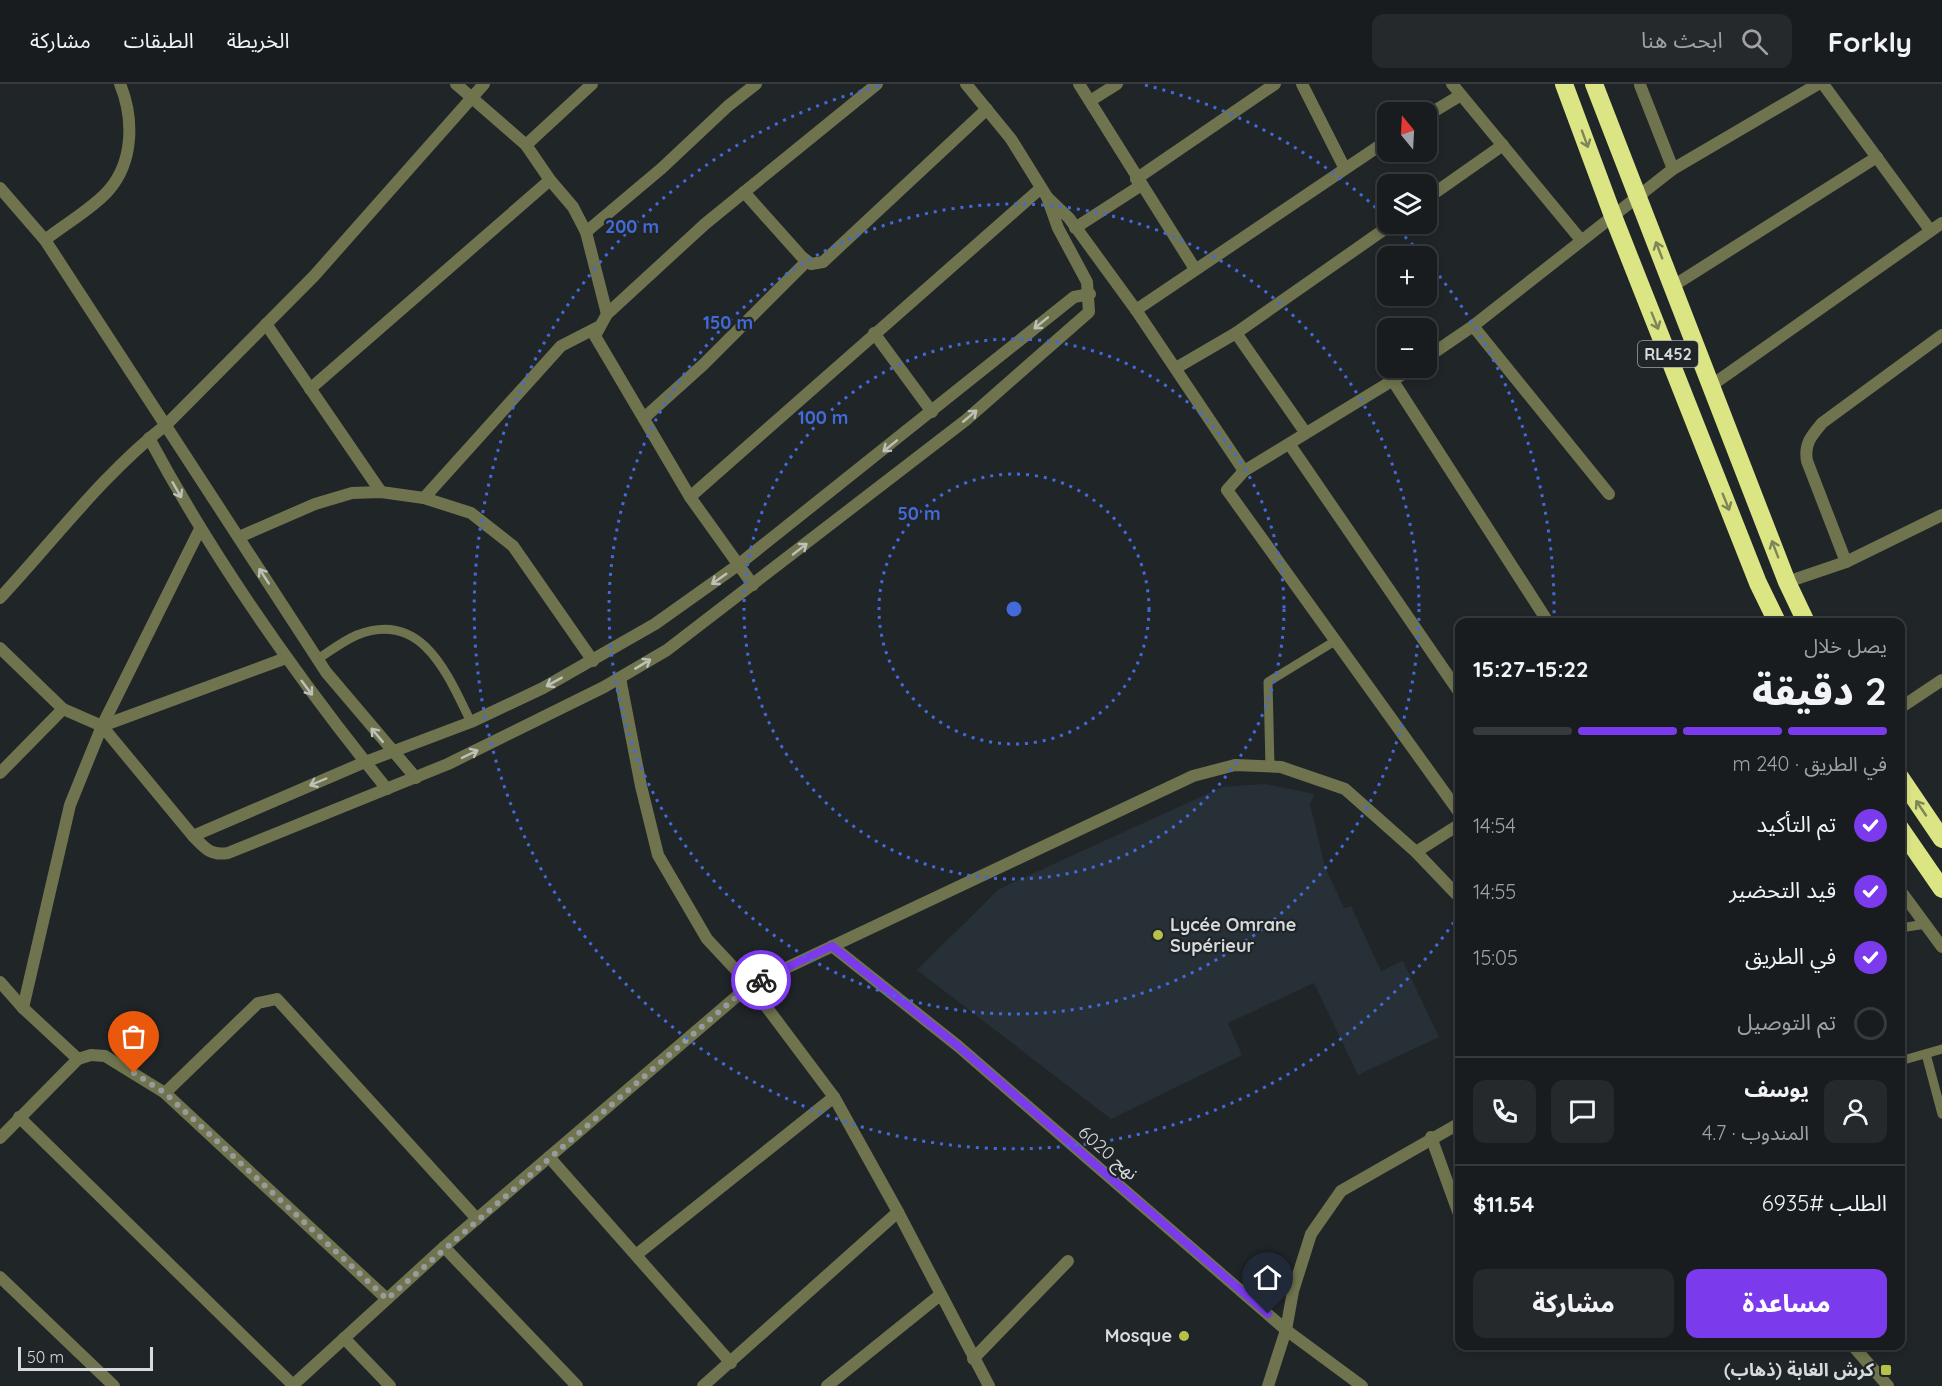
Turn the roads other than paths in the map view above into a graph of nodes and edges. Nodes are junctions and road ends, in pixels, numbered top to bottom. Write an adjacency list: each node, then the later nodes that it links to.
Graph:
1 (120, 84): 42 (street)
2 (456, 84): 19 (street)
3 (484, 84): 19 (street)
4 (592, 84): 23 (street)
5 (756, 84): 40 (street)
6 (877, 84): 33 (street)
7 (966, 84): 21 (street)
8 (1079, 84): 20 (street)
9 (1117, 84): 20 (street)
10 (1275, 84): 30 (street)
11 (1302, 84): 27 (street)
12 (1452, 84): 18 (street)
13 (1564, 84): 36 (highway, RL452, one-way to 36)
14 (1594, 84): 35 (highway, RL452)
15 (1818, 84): 28 (street)
16 (1823, 84): 26 (street)
17 (1640, 85): 28 (street)
18 (1461, 95): 22 (street); 24 (street)
19 (470, 97): 23 (street); 50 (street)
20 (1090, 101): 30 (street)
21 (987, 109): 34 (street); 44 (street)
22 (1437, 109)
23 (526, 145): 29 (street)
24 (1503, 145): 32 (street); 43 (street)
25 (1377, 147): 27 (street)
26 (1877, 157): 39 (street); 46 (street)
27 (1344, 167): 45 (street)
28 (1673, 169): 35 (street)
29 (550, 180): 40 (street); 61 (street)
30 (1138, 182): 38 (street); 45 (street)
31 (0, 188): 42 (street)
32 (1437, 191)
33 (744, 192): 44 (street); 49 (street)
34 (1044, 192): 38 (street); 47 (street); 53 (street)
35 (1638, 197): 36 (street); 46 (highway, RL452, one-way to 35)
36 (1613, 216): 43 (street); 82 (highway, RL452, one-way to 82)
37 (1942, 223): 39 (street)
38 (1076, 228): 48 (street)
39 (1930, 230): 60 (street)
40 (586, 232): 49 (street)
41 (1378, 234): 54 (street)
42 (45, 240): 64 (street)
43 (1581, 240): 51 (street)
44 (807, 261): 63 (street)
45 (1195, 269): 48 (street)
46 (1673, 286): 60 (highway, RL452)
47 (1090, 294): 62 (street, one-way to 62); 79 (street, one-way to 47)
48 (1136, 310): 57 (street)
49 (607, 314): 52 (street)
50 (266, 324): 61 (street); 64 (street)
51 (1473, 326): 56 (street); 70 (street)
52 (598, 327): 63 (street); 72 (street)
53 (874, 333): 62 (street); 71 (street)
54 (1236, 333): 57 (street); 65 (street)
55 (1942, 335): 76 (street)
56 (1437, 351)
57 (1176, 368): 68 (street)
58 (1398, 378): 59 (street)
59 (1393, 381): 65 (street); 81 (street)
60 (1712, 385): 78 (highway, RL452, one-way to 60)
61 (310, 389): 69 (street)
62 (932, 412): 77 (street, one-way to 77)
63 (644, 418): 71 (street)
64 (167, 424): 66 (street); 75 (street)
65 (1305, 432): 67 (street)
66 (149, 438): 74 (street, one-way to 74); 80 (street)
67 (1290, 445): 68 (street); 91 (street)
68 (1244, 471): 84 (street)
69 (381, 492): 72 (street); 75 (street)
70 (1609, 494)
71 (690, 497): 77 (street)
72 (424, 498): 88 (street)
73 (1942, 515): 76 (street)
74 (200, 529): 86 (street); 95 (street)
75 (240, 537): 87 (street, one-way to 75)
76 (1846, 562): 78 (street)
77 (738, 565): 79 (street); 88 (street, one-way to 88)
78 (1787, 582): 83 (highway, RL452)
79 (753, 585): 89 (street, one-way to 79)
80 (0, 598)
81 (1545, 618)
82 (1775, 618)
83 (1804, 618)
84 (1335, 640): 98 (lane); 103 (street)
85 (2, 655): 93 (street)
86 (286, 658): 95 (street); 97 (street, one-way to 97)
87 (318, 659): 94 (lane); 96 (street, one-way to 87)
88 (593, 661): 94 (street, one-way to 94)
89 (620, 678): 100 (street, one-way to 89); 117 (street)
90 (1942, 680): 92 (street)
91 (1455, 686)
92 (1905, 705)
93 (63, 709): 95 (street); 99 (street)
94 (471, 722): 96 (street)
95 (102, 726): 106 (street); 118 (street)
96 (392, 752): 97 (street); 100 (street)
97 (365, 762): 102 (street); 106 (street, one-way to 106)
98 (1270, 767): 108 (street); 114 (street)
99 (0, 773)
100 (416, 778): 102 (street)
101 (1905, 784): 107 (highway, one-way to 101)
102 (387, 789): 106 (street)
103 (1455, 807)
104 (1455, 827): 108 (street)
105 (1905, 835): 109 (highway)
106 (193, 836)
107 (1942, 839)
108 (1416, 852): 110 (street)
109 (1942, 889)
110 (1455, 893)
111 (1905, 897): 112 (street)
112 (1926, 924): 113 (lane); 115 (street)
113 (1905, 927)
114 (832, 946): 117 (street); 140 (street, نهج 6020)
115 (1942, 947)
116 (0, 982): 118 (street)
117 (750, 985): 124 (street); 130 (street)
118 (23, 1008): 121 (street)
119 (1942, 1049): 120 (lane)
120 (1926, 1054): 122 (lane); 125 (lane)
121 (78, 1059): 123 (street); 126 (street)
122 (1905, 1060)
123 (165, 1093): 133 (street); 139 (street)
124 (834, 1097): 132 (street); 135 (street)
125 (1942, 1113)
126 (19, 1117): 129 (street); 145 (street)
127 (1455, 1125): 128 (street)
128 (1431, 1137): 131 (street); 140 (street)
129 (0, 1138)
130 (549, 1157): 133 (street); 135 (street)
131 (1455, 1203)
132 (898, 1212): 138 (street); 144 (street)
133 (477, 1219): 134 (street)
134 (444, 1247): 139 (street); 148 (street)
135 (636, 1255): 144 (street)
136 (1068, 1261): 143 (street)
137 (0, 1276): 146 (street)
138 (940, 1295): 143 (street); 150 (street)
139 (387, 1299): 141 (street)
140 (1286, 1330): 152 (street); 153 (street, نهج 6020)
141 (344, 1338): 145 (street); 147 (street)
142 (1856, 1350): 154 (street)
143 (973, 1359): 151 (street)
144 (731, 1363): 149 (street)
145 (293, 1385)
146 (114, 1386)
147 (390, 1386)
148 (577, 1386)
149 (703, 1386)
150 (827, 1386)
151 (989, 1386)
152 (1268, 1386)
153 (1362, 1386)
154 (1888, 1386)

